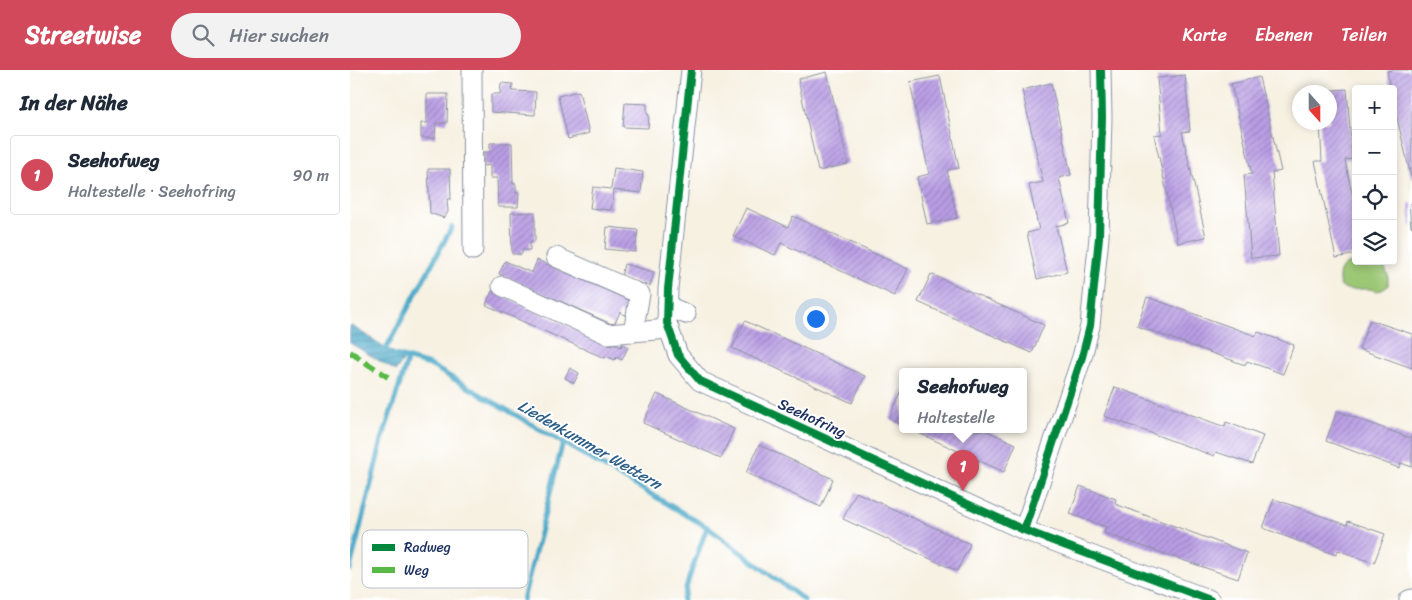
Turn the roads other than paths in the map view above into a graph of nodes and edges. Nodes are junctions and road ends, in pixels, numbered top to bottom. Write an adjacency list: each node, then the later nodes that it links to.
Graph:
1 (472, 70): 4 (street)
2 (691, 70): 7 (street, Seehofring)
3 (1101, 70): 11 (street)
4 (473, 250)
5 (556, 257): 10 (street)
6 (502, 286): 10 (street)
7 (667, 306): 8 (street); 9 (street, Seehofring)
8 (686, 314)
9 (669, 329): 10 (street); 11 (street, Seehofring)
10 (633, 332)
11 (1024, 530): 12 (street, Seehofring)
12 (1210, 600)

